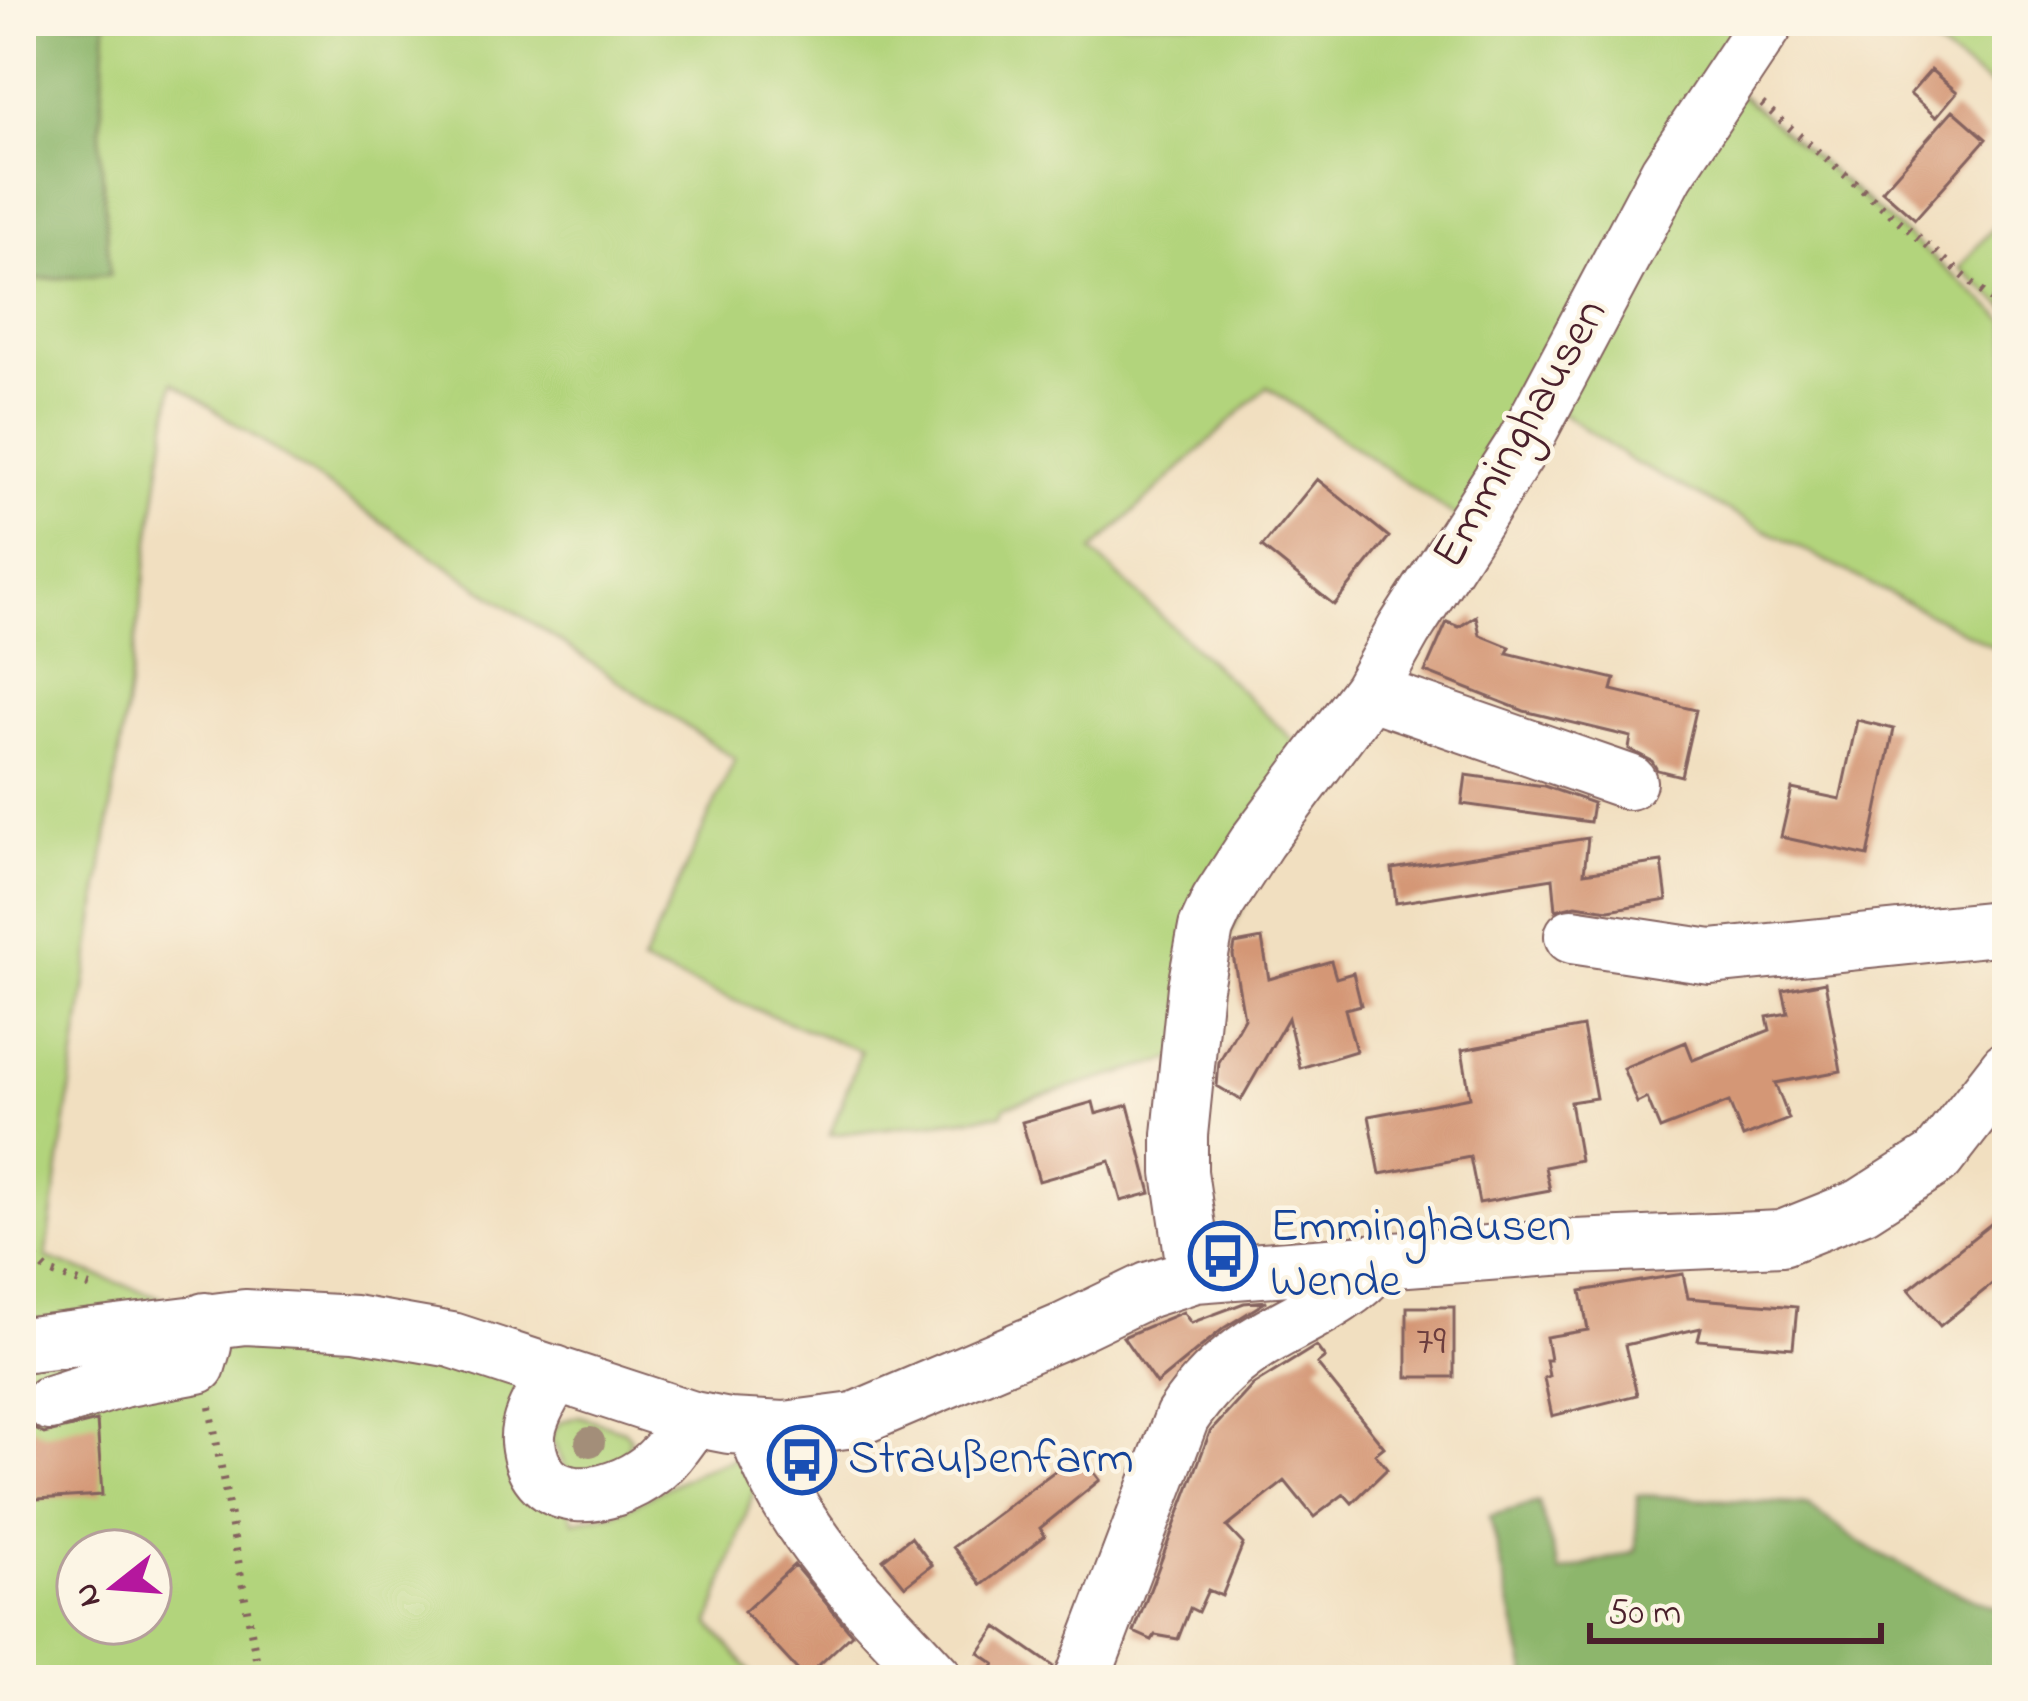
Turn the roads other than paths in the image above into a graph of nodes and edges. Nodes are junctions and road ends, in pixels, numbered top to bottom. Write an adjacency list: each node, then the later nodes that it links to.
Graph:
1 (1768, 21): 2 (street, Emminghausen)
2 (1370, 692): 3 (street); 8 (street, Emminghausen)
3 (1628, 782)
4 (2007, 927): 5 (street)
5 (1571, 936)
6 (2007, 1068): 7 (street)
7 (1377, 1263): 8 (street); 16 (street)
8 (1195, 1275): 14 (street)
9 (202, 1343): 10 (street); 11 (street); 12 (street)
10 (21, 1345)
11 (556, 1373): 13 (street); 13 (street)
12 (50, 1403)
13 (693, 1419): 14 (street)
14 (770, 1429): 15 (street)
15 (937, 1680)
16 (1082, 1680)

